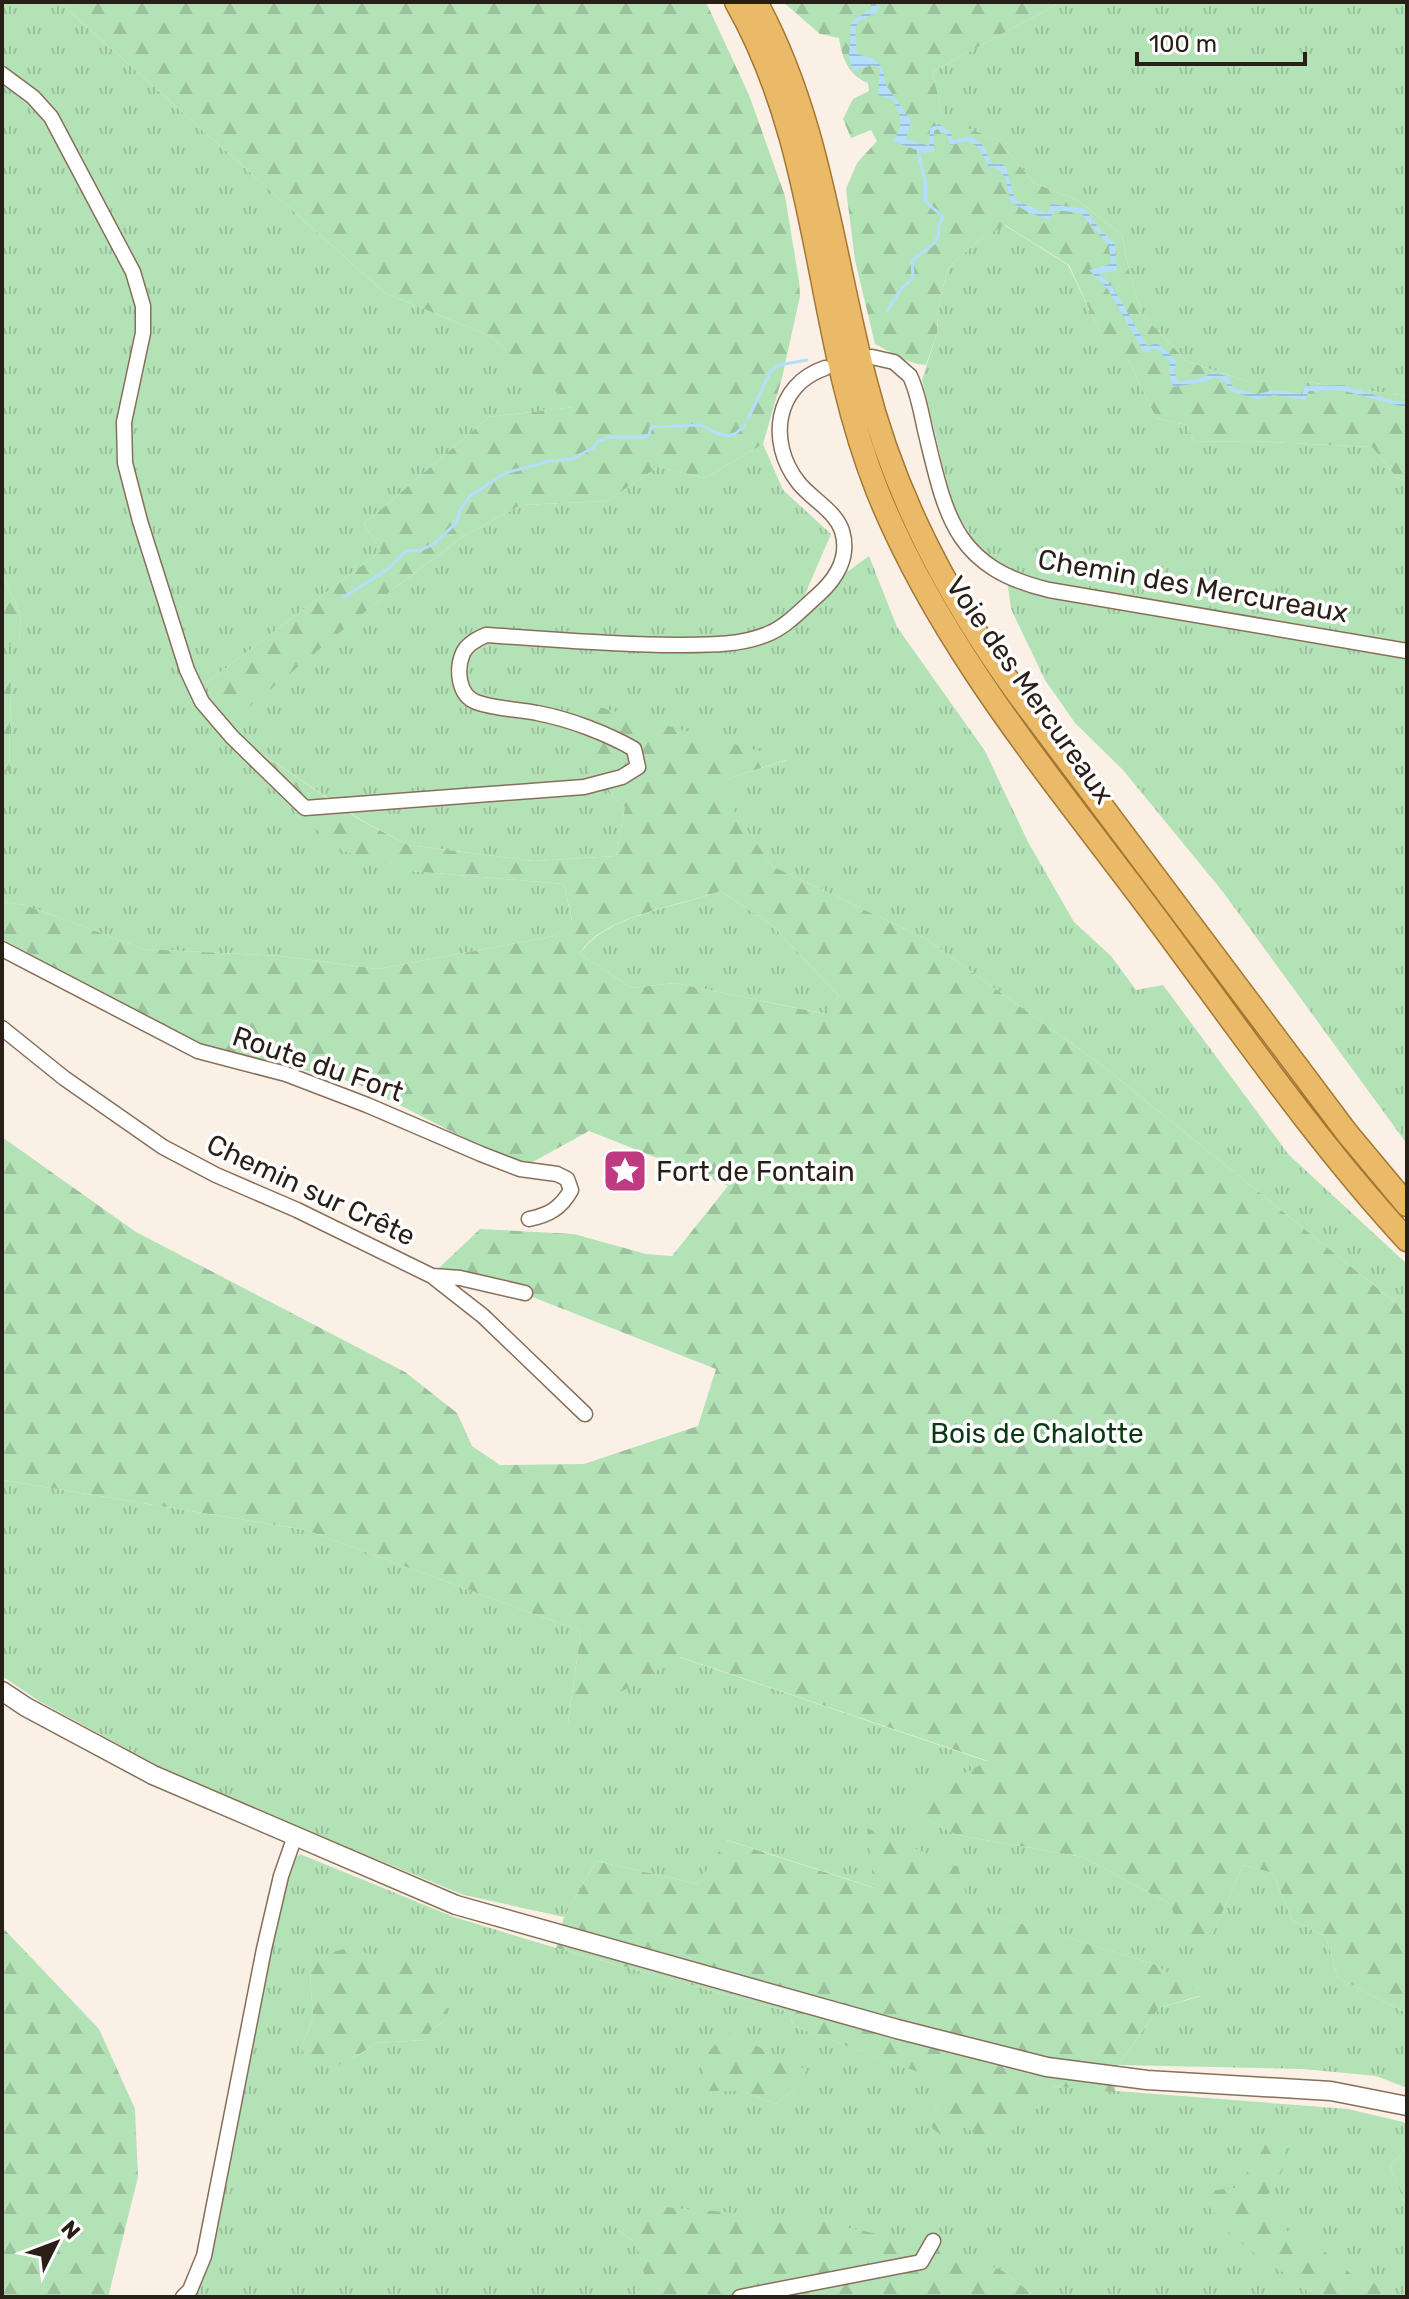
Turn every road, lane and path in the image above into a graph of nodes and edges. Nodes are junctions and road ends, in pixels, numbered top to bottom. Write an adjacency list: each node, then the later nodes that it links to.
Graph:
1 (736, 2): 11 (highway, Voie des Mercureaux)
2 (756, 2): 9 (highway, Voie des Mercureaux)
3 (2, 74): 5 (street)
4 (872, 357): 6 (street, Chemin des Mercureaux)
5 (825, 368)
6 (1407, 651)
7 (2, 949): 10 (street, Route du Fort)
8 (2, 1028): 12 (street, Chemin sur Crête)
9 (1407, 1205)
10 (529, 1219)
11 (1407, 1240)
12 (432, 1276): 13 (street); 14 (street, Chemin sur Crête)
13 (525, 1293)
14 (585, 1414)
15 (2, 1691): 16 (main road)
16 (295, 1836): 17 (main road); 19 (street)
17 (1407, 2106)
18 (933, 2241): 20 (street)
19 (183, 2297)
20 (740, 2297)

